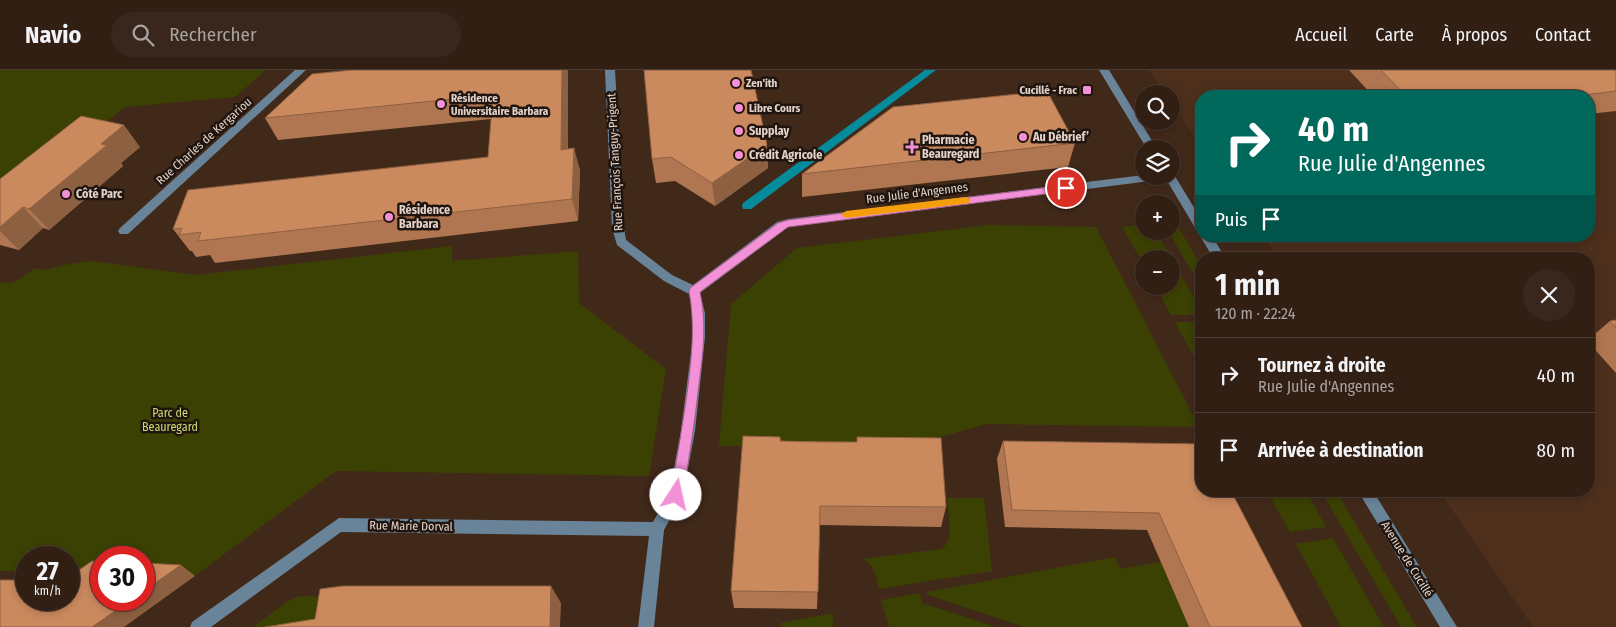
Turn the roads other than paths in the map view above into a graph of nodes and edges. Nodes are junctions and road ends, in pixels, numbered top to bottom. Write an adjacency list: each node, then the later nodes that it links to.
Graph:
1 (301, 70): 8 (street, Rue Charles de Kergariou)
2 (610, 70): 9 (street, Rue François Tanguy-Prigent)
3 (1104, 70): 4 (street)
4 (1147, 140)
5 (1135, 180): 9 (street, Rue Julie d'Angennes)
6 (1173, 185): 7 (street)
7 (1195, 219)
8 (124, 231)
9 (694, 291): 11 (street)
10 (1369, 497): 14 (street, Avenue de Cucillé)
11 (657, 529): 12 (street, Rue Marie Dorval); 13 (street)
12 (198, 627)
13 (646, 627)
14 (1449, 627)

